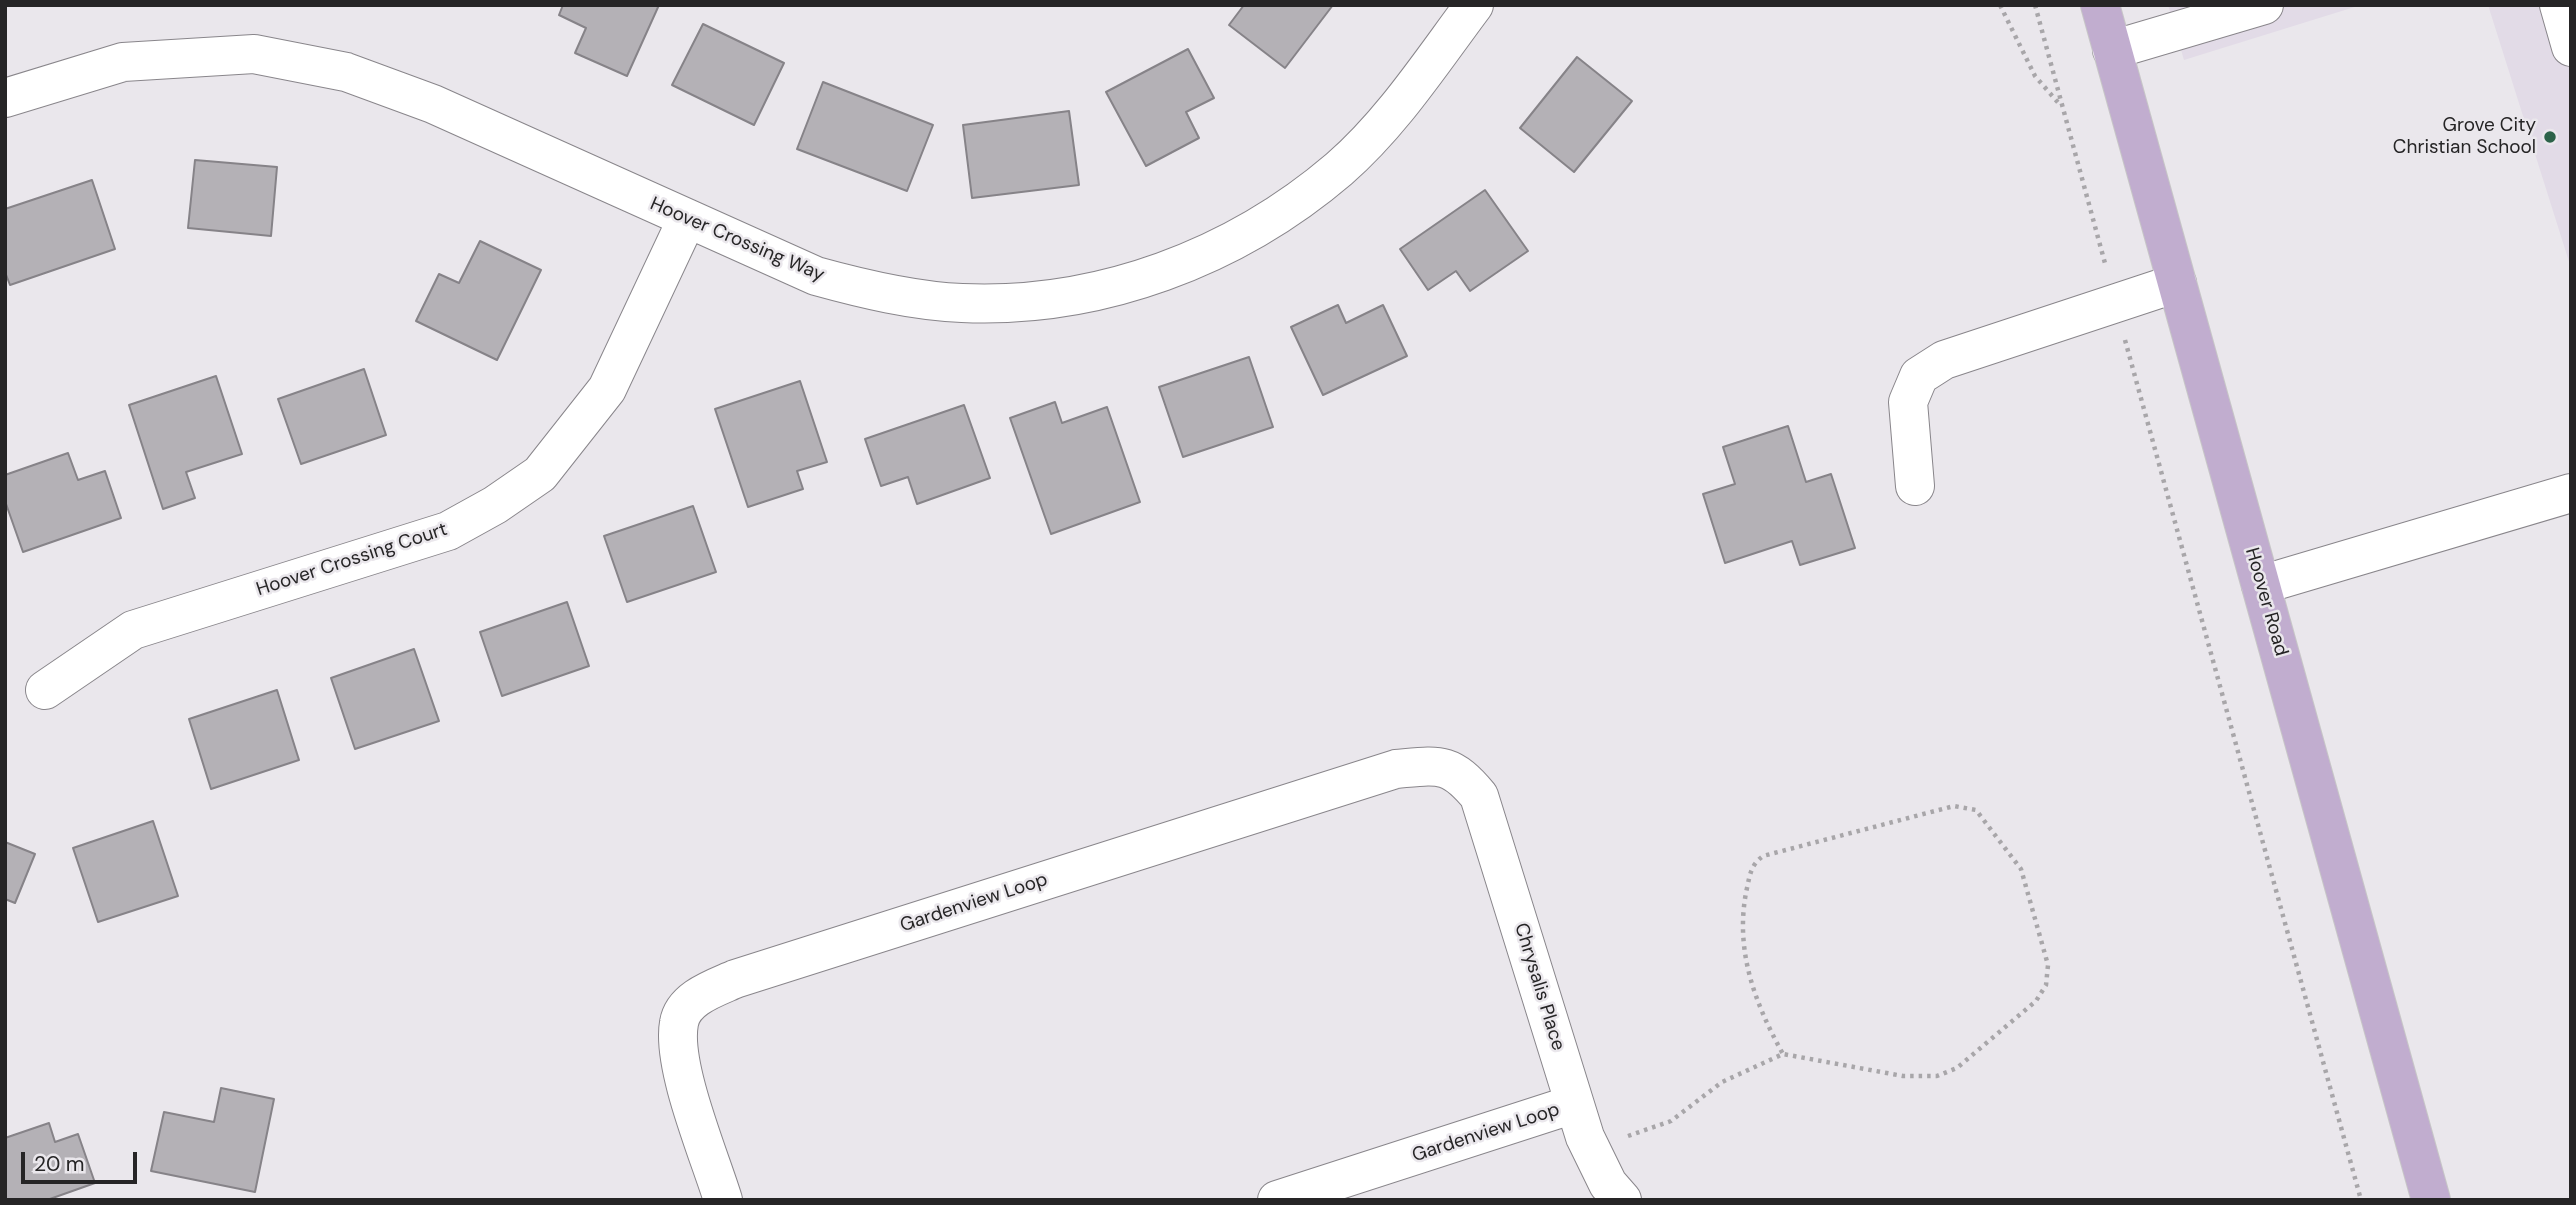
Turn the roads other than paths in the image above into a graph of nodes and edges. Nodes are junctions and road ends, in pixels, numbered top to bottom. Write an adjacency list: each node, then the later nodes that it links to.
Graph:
1 (1474, 5): 8 (street, Hoover Crossing Way)
2 (2100, 5): 6 (main road, Hoover Road)
3 (2264, 5): 6 (street)
4 (2559, 5): 5 (street)
5 (2571, 47)
6 (2112, 50): 9 (main road, Hoover Road)
7 (5, 98): 8 (street, Hoover Crossing Way)
8 (687, 219): 13 (street, Hoover Crossing Court)
9 (2178, 283): 10 (street); 12 (main road, Hoover Road)
10 (1915, 486)
11 (2571, 493): 12 (street)
12 (2261, 585): 19 (main road, Hoover Road)
13 (45, 690)
14 (1460, 773): 15 (street, Chrysalis Place); 16 (street, Gardenview Loop)
15 (1574, 1104): 17 (street, Gardenview Loop); 18 (street, Chrysalis Place)
16 (723, 1200)
17 (1277, 1200)
18 (1622, 1200)
19 (2431, 1200)

